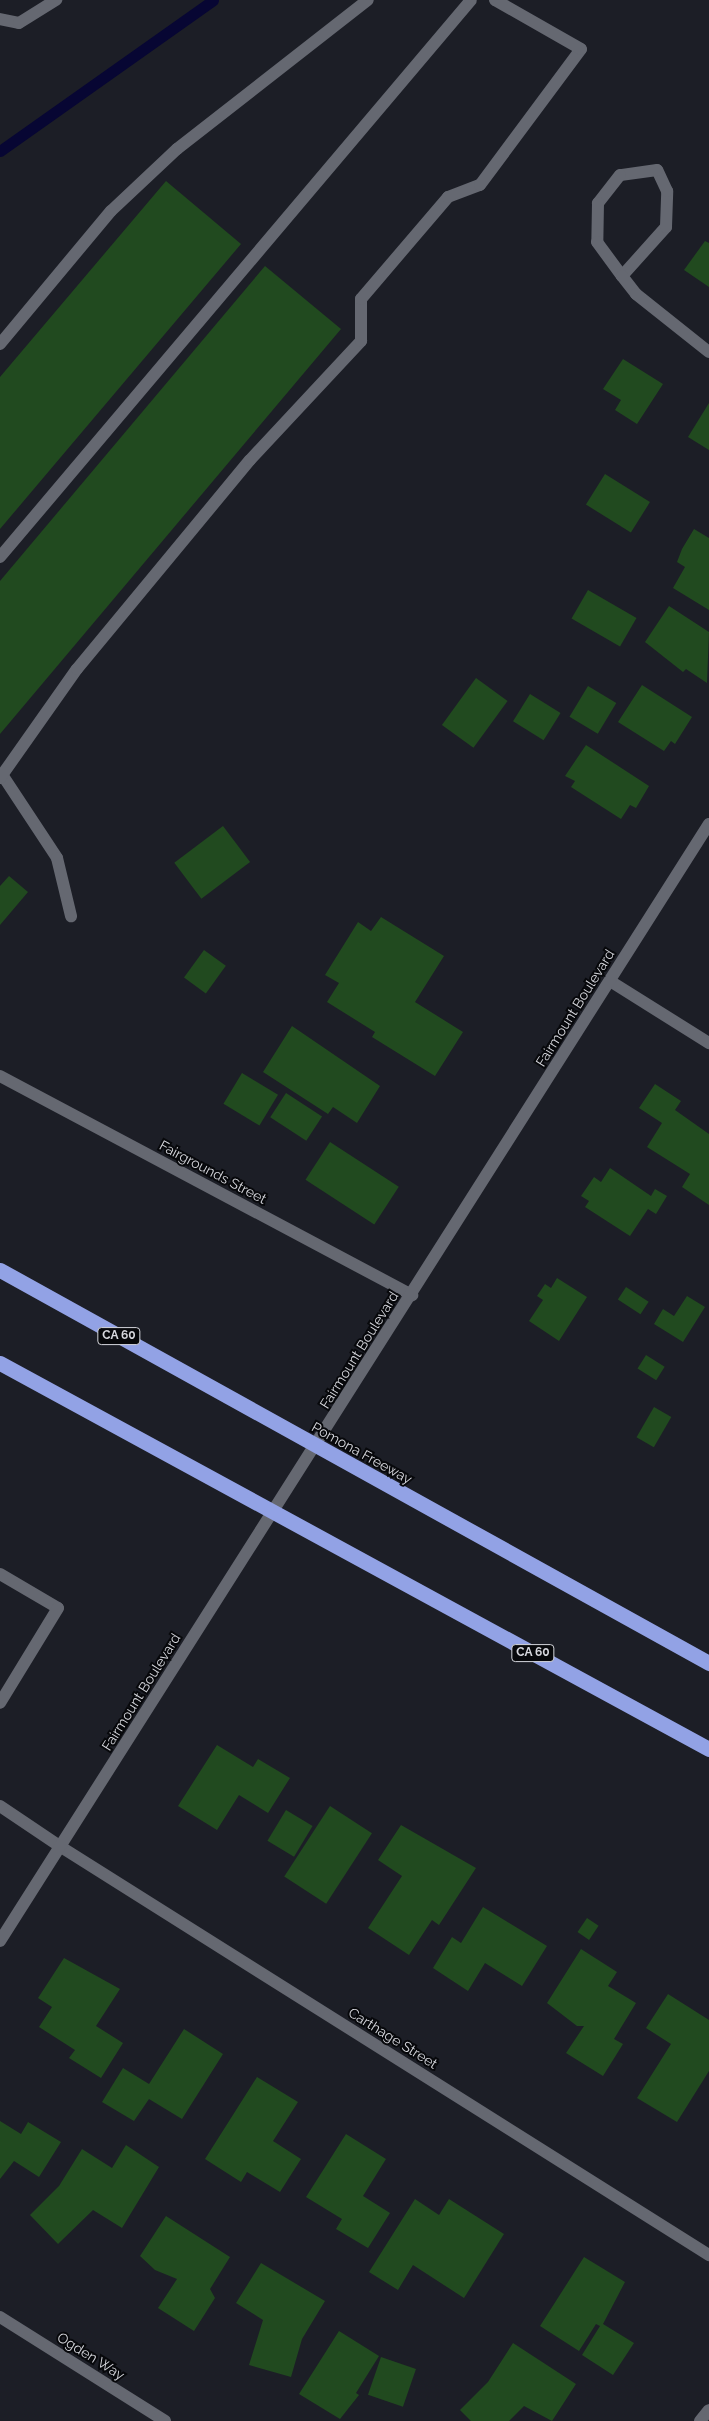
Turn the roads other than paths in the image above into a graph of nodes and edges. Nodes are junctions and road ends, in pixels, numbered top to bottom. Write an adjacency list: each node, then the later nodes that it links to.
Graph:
1 (56, 0): 5 (street)
2 (368, 0): 7 (street)
3 (471, 0): 9 (street)
4 (495, 0): 10 (street)
5 (0, 19)
6 (622, 276): 6 (street); 8 (street)
7 (0, 344)
8 (709, 352)
9 (0, 558)
10 (1, 777): 12 (street)
11 (709, 824): 13 (street, Fairmount Boulevard)
12 (70, 916)
13 (610, 981): 14 (street); 17 (street, Fairmount Boulevard)
14 (709, 1044)
15 (0, 1076): 17 (street, Fairgrounds Street)
16 (0, 1270): 20 (highway, Pomona Freeway / CA 60)
17 (412, 1295): 24 (street, Fairmount Boulevard)
18 (0, 1363): 22 (highway, CA 60)
19 (0, 1574): 21 (street)
20 (709, 1663)
21 (0, 1703)
22 (709, 1749)
23 (0, 1806): 24 (street, Carthage Street)
24 (61, 1846): 25 (street, Fairmount Boulevard); 26 (street, Carthage Street)
25 (0, 1942)
26 (709, 2255)
27 (0, 2317): 29 (street, Ogden Way)
28 (709, 2410): 30 (street)
29 (165, 2421)
30 (700, 2421)

